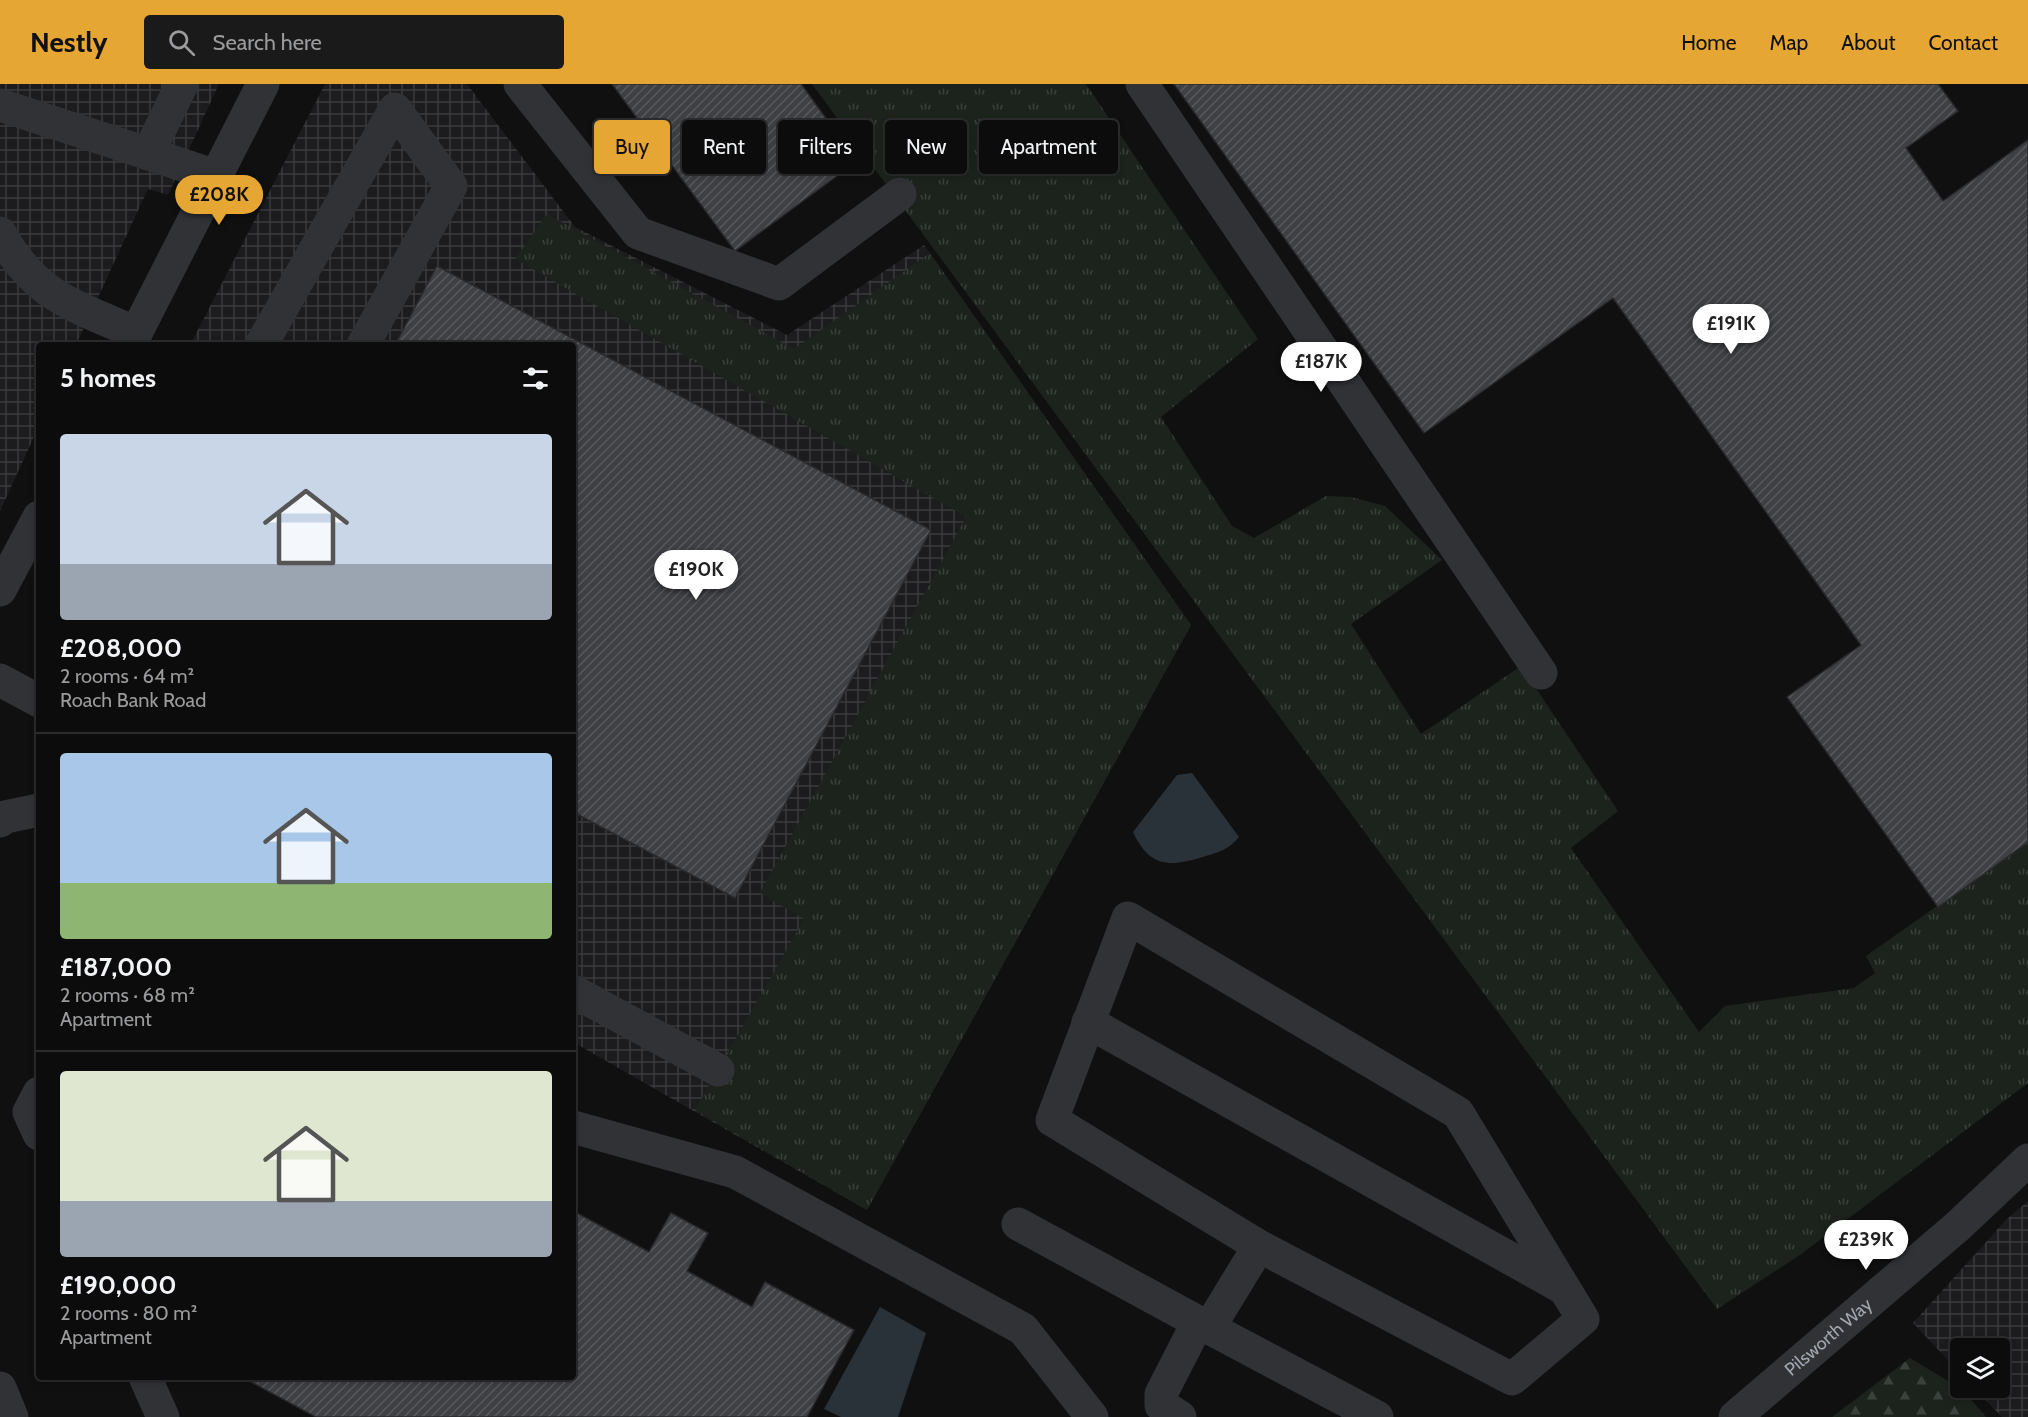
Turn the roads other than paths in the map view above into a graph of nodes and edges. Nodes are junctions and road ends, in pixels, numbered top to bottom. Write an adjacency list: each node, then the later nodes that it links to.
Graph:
1 (182, 84): 6 (street)
2 (263, 84): 7 (street)
3 (520, 84): 8 (street)
4 (1142, 84): 15 (street)
5 (0, 105): 6 (street)
6 (148, 154): 7 (street)
7 (216, 176): 10 (street)
8 (900, 194)
9 (0, 232): 10 (street)
10 (133, 339)
11 (263, 342): 12 (street)
12 (365, 342)
13 (36, 523): 14 (street)
14 (0, 590)
15 (1541, 673)
16 (0, 680): 17 (street)
17 (36, 698)
18 (36, 811): 19 (street)
19 (0, 821)
20 (576, 993): 22 (street)
21 (1088, 1022): 28 (street); 29 (street); 29 (street)
22 (718, 1070)
23 (36, 1099): 24 (street)
24 (36, 1127)
25 (576, 1128): 35 (street)
26 (2024, 1172): 38 (street, Pilsworth Way)
27 (1017, 1224): 30 (street)
28 (1259, 1246): 29 (street); 30 (street)
29 (1564, 1289)
30 (1204, 1325): 36 (street); 37 (street)
31 (146, 1380): 34 (street)
32 (0, 1388): 33 (street)
33 (12, 1417)
34 (163, 1417)
35 (1092, 1417)
36 (1180, 1417)
37 (1377, 1417)
38 (1735, 1417)

